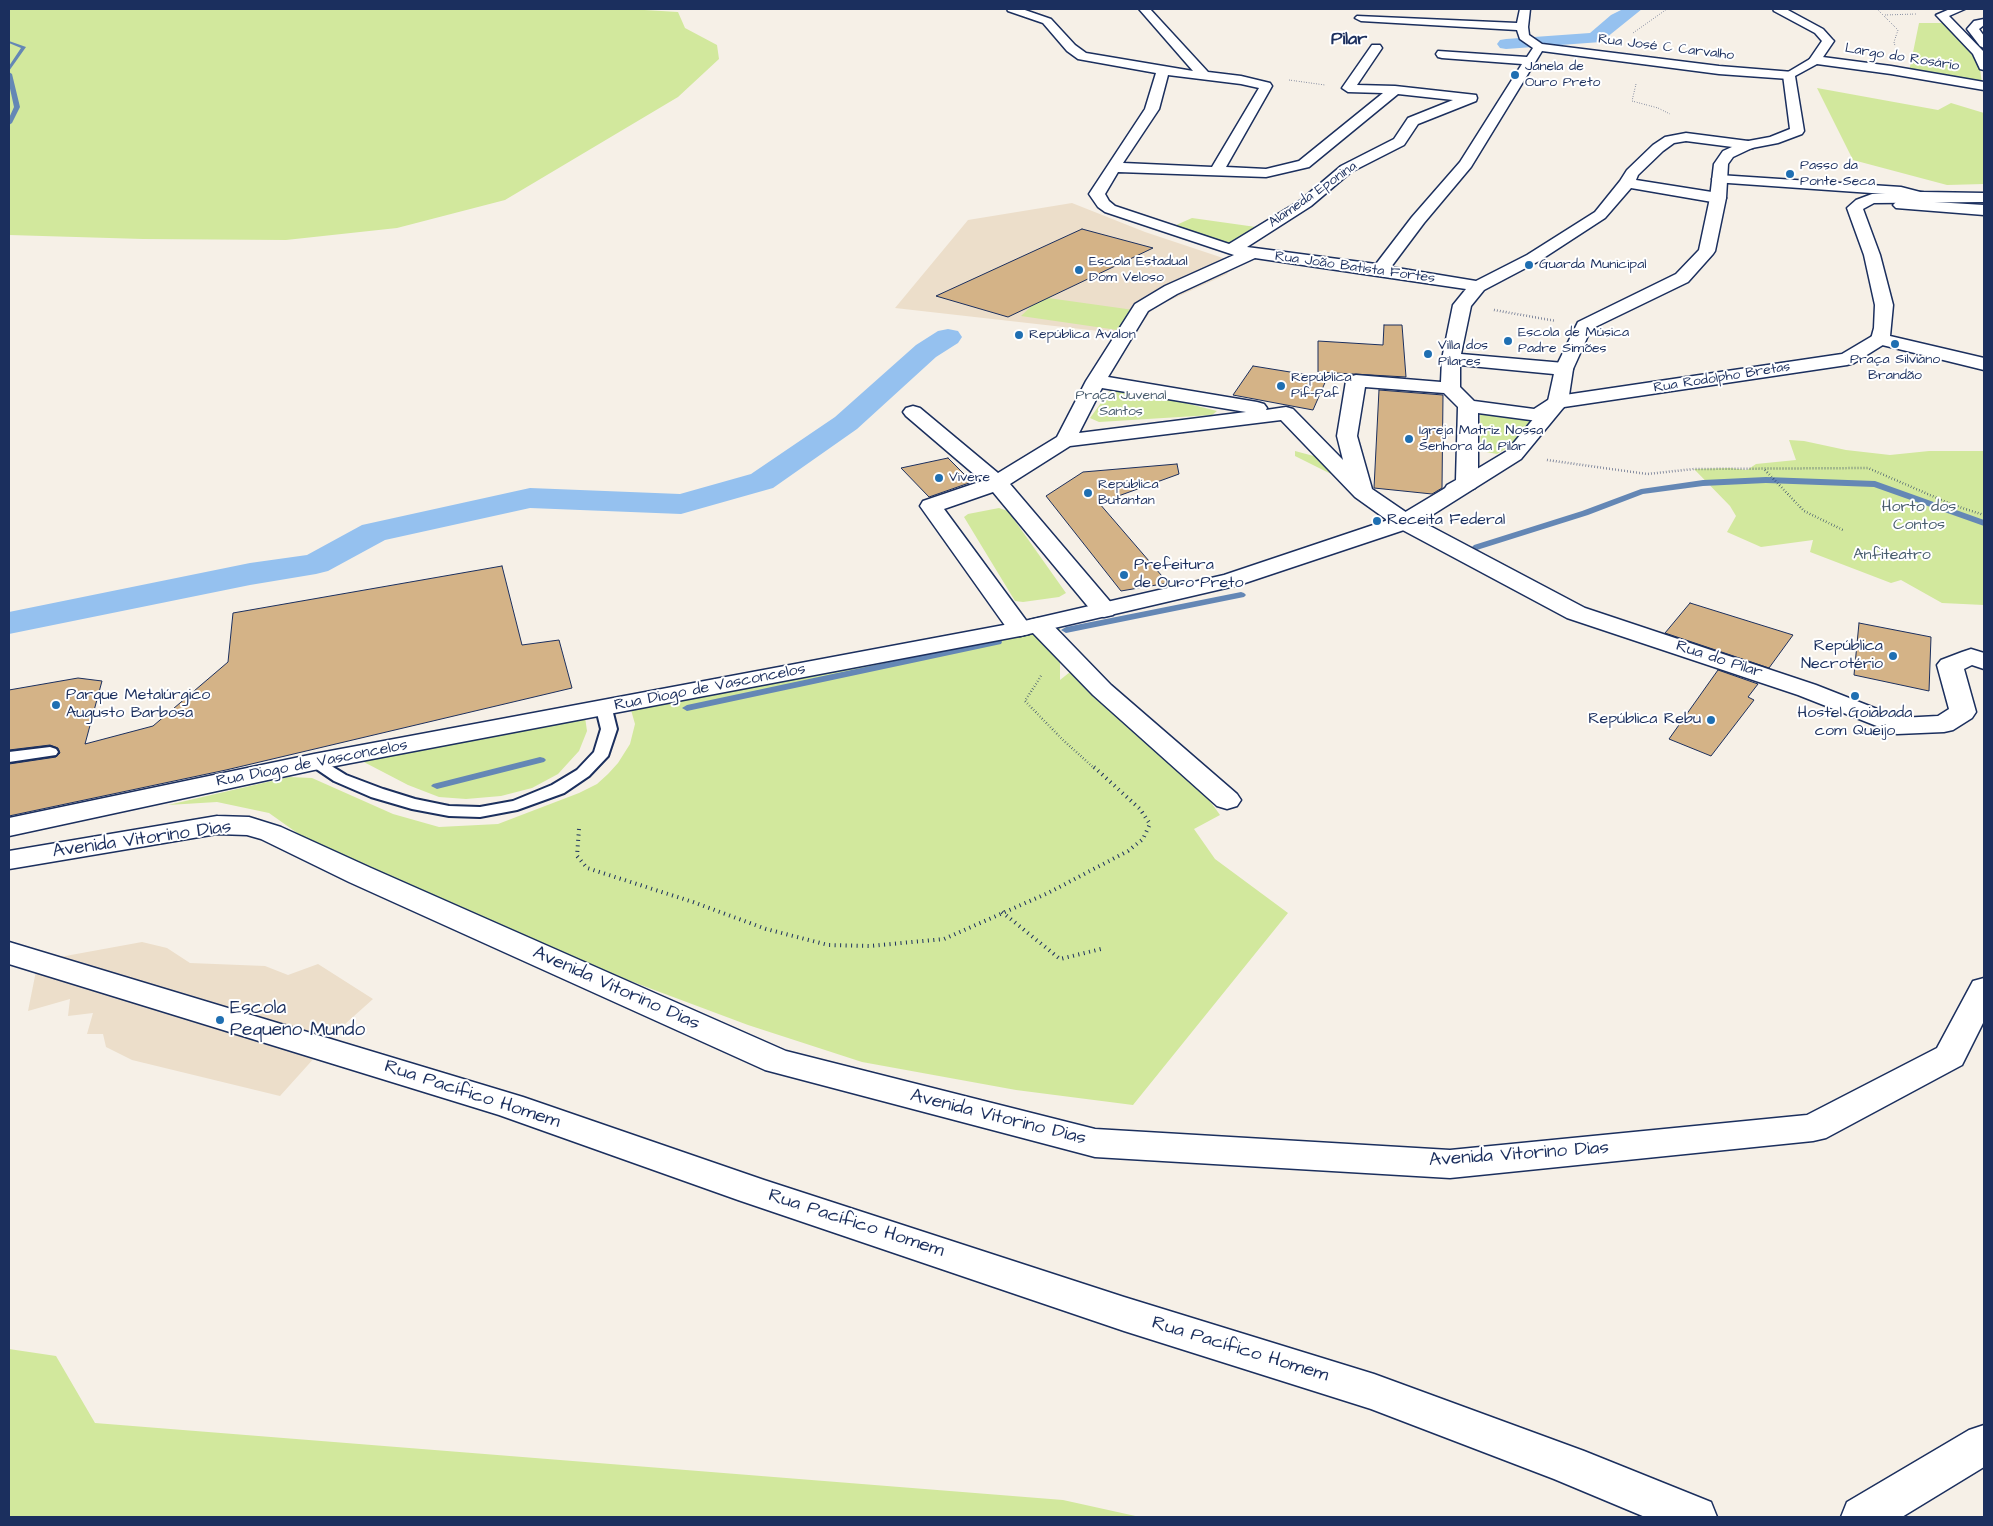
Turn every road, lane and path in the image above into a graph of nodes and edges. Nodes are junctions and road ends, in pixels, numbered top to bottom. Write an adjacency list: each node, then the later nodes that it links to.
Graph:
1 (1012, 9): 8 (street)
2 (1144, 9): 26 (street)
3 (1525, 9): 13 (street)
4 (1667, 9): 18 (path)
5 (1778, 9): 19 (street)
6 (1877, 9): 9 (path)
7 (1960, 9): 10 (street)
8 (1048, 15): 24 (street)
9 (1886, 15): 10 (path); 23 (path)
10 (1942, 15): 22 (street)
11 (1361, 18): 13 (street)
12 (1984, 22): 14 (street)
13 (1523, 32): 15 (street)
14 (1984, 44)
15 (1538, 46): 18 (street, Rua José C Carvalho); 20 (street)
16 (1376, 48): 29 (street)
17 (1442, 54): 20 (street)
18 (1626, 58): 21 (street, Rua José C Carvalho)
19 (1815, 60): 23 (street, Largo do Rosário); 25 (street)
20 (1530, 61): 32 (street)
21 (1648, 62): 25 (street, Rua José C Carvalho); 33 (path)
22 (1984, 66)
23 (1891, 70): 28 (street, Largo do Rosário)
24 (1163, 71): 26 (street); 35 (street)
25 (1789, 75): 34 (street)
26 (1205, 77): 27 (street)
27 (1241, 80): 29 (path); 36 (street)
28 (1984, 86)
29 (1348, 88): 30 (street)
30 (1395, 90): 31 (street); 36 (street)
31 (1471, 98): 32 (street); 44 (street, Alameda Eponina)
32 (1504, 102): 46 (street)
33 (1686, 137): 34 (street); 38 (street)
34 (1748, 145): 37 (street)
35 (1113, 167): 36 (street); 44 (street, Rua João Batista Fortes)
36 (1216, 172)
37 (1719, 179): 39 (street); 40 (street)
38 (1628, 183): 40 (street); 47 (street)
39 (1922, 197): 41 (street); 42 (street)
40 (1718, 198): 49 (street)
41 (1984, 198)
42 (1872, 199): 43 (street); 50 (street)
43 (1984, 210)
44 (1232, 250): 45 (street, Rua João Batista Fortes)
45 (1251, 254): 46 (street, Rua João Batista Fortes); 54 (street)
46 (1380, 270): 47 (street, Rua João Batista Fortes)
47 (1478, 286): 48 (street)
48 (1462, 305): 49 (path); 51 (street)
49 (1584, 326): 53 (street)
50 (1880, 339): 52 (street); 56 (street, Rua Rodolpho Bretas)
51 (1451, 359): 53 (street); 55 (street)
52 (1984, 364)
53 (1564, 369): 56 (street)
54 (1096, 381): 59 (street); 61 (street)
55 (1450, 388): 57 (street); 60 (street)
56 (1558, 402): 57 (street); 62 (street, Rua Diogo de Vasconcelos)
57 (1468, 406): 65 (street)
58 (913, 412): 64 (street)
59 (1286, 413): 60 (street); 61 (street); 66 (street)
60 (1347, 436): 66 (street)
61 (1065, 441): 64 (street)
62 (1514, 455): 63 (path); 65 (street, Rua Diogo de Vasconcelos)
63 (1765, 471): 67 (path); 69 (path)
64 (997, 483): 70 (street); 71 (street)
65 (1455, 490): 68 (street, Rua Diogo de Vasconcelos)
66 (1363, 492): 68 (street)
67 (1984, 515)
68 (1405, 522): 70 (street, Rua Diogo de Vasconcelos); 72 (street, Rua do Pilar)
69 (1843, 530)
70 (1104, 610): 71 (street, Rua Diogo de Vasconcelos)
71 (1030, 627): 74 (street, Rua Diogo de Vasconcelos); 78 (street)
72 (1984, 660)
73 (1041, 676): 82 (path)
74 (604, 709): 77 (street, Rua Diogo de Vasconcelos); 77 (lane)
75 (50, 752): 76 (lane)
76 (9, 757)
77 (314, 762): 79 (street, Rua Diogo de Vasconcelos)
78 (1227, 800)
79 (9, 827)
80 (579, 828): 82 (path)
81 (9, 860): 85 (street, Avenida Vitorino Dias)
82 (1002, 912): 83 (path)
83 (1106, 948)
84 (9, 953): 87 (street, Rua Pacífico Homem)
85 (1984, 989)
86 (1984, 1444): 88 (street)
87 (1695, 1517)
88 (1863, 1517)

